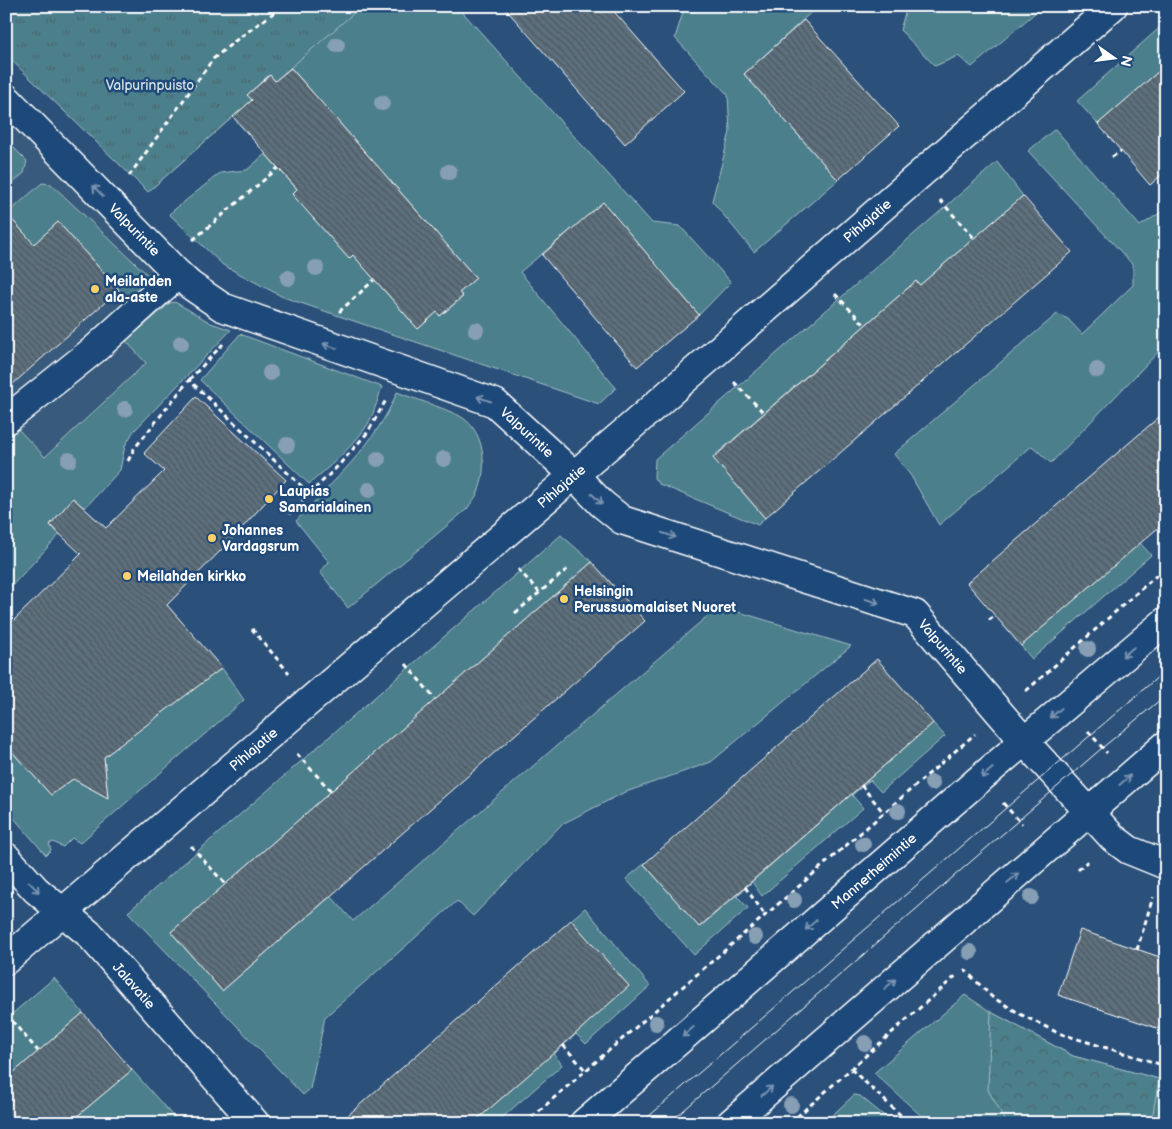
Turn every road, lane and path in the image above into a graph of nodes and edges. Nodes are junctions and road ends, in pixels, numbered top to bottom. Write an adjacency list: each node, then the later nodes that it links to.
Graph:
1 (283, 6): 7 (path)
2 (1113, 6): 23 (street, Pihlajatie)
3 (6, 98): 11 (street, Valpurintie, one-way to 3)
4 (1121, 151): 5 (path)
5 (1112, 158)
6 (278, 168): 10 (path)
7 (126, 181)
8 (940, 200): 9 (path)
9 (974, 238)
10 (189, 244)
11 (178, 274): 21 (street); 23 (street, Valpurintie, one-way to 11)
12 (374, 280): 14 (path)
13 (833, 292): 15 (path)
14 (332, 317)
15 (865, 325)
16 (206, 362): 17 (path)
17 (189, 380): 22 (path); 24 (path)
18 (732, 380): 20 (path)
19 (389, 394): 24 (path)
20 (764, 413)
21 (6, 420)
22 (128, 462)
23 (574, 475): 38 (street, Valpurintie, one-way to 38); 56 (street, Pihlajatie)
24 (309, 493): 25 (path)
25 (290, 514)
26 (1166, 567): 35 (path)
27 (569, 568): 28 (path)
28 (516, 613)
29 (995, 616): 30 (path)
30 (988, 620)
31 (1166, 621): 37 (street, Mannerheimintie, one-way to 37)
32 (252, 629): 34 (path)
33 (404, 661): 36 (path)
34 (288, 673)
35 (1042, 677): 37 (path); 38 (path)
36 (436, 699)
37 (1066, 705): 39 (street, Mannerheimintie, one-way to 39); 44 (path)
38 (1001, 713): 39 (street, Valpurintie); 41 (path)
39 (1024, 741): 43 (street, Mannerheimintie, one-way to 43); 47 (street, Valpurintie)
40 (1166, 745): 44 (street)
41 (958, 749): 43 (path); 48 (path)
42 (297, 754): 46 (path)
43 (982, 777): 51 (path); 68 (street, Mannerheimintie, one-way to 68)
44 (1128, 778): 47 (street, one-way to 44)
45 (861, 785): 48 (path)
46 (331, 791)
47 (1089, 812): 49 (street, Valpurintie); 51 (street)
48 (884, 813): 57 (path)
49 (1113, 838): 51 (path); 53 (street, Valpurintie)
50 (191, 846): 54 (path)
51 (1045, 851): 69 (street, one-way to 51)
52 (6, 857): 56 (street, Jalavatie, one-way to 56)
53 (1160, 877): 58 (path)
54 (225, 884)
55 (745, 887): 57 (path)
56 (62, 912): 59 (street, Pihlajatie); 66 (street, Jalavatie)
57 (766, 915): 65 (path)
58 (1138, 950)
59 (6, 960)
60 (6, 1014): 62 (path)
61 (563, 1045): 65 (path)
62 (38, 1052)
63 (1166, 1066): 64 (path)
64 (851, 1069): 70 (path); 71 (path)
65 (586, 1071): 67 (path)
66 (255, 1123)
67 (525, 1123)
68 (584, 1123)
69 (731, 1123)
70 (790, 1123)
71 (909, 1123)

